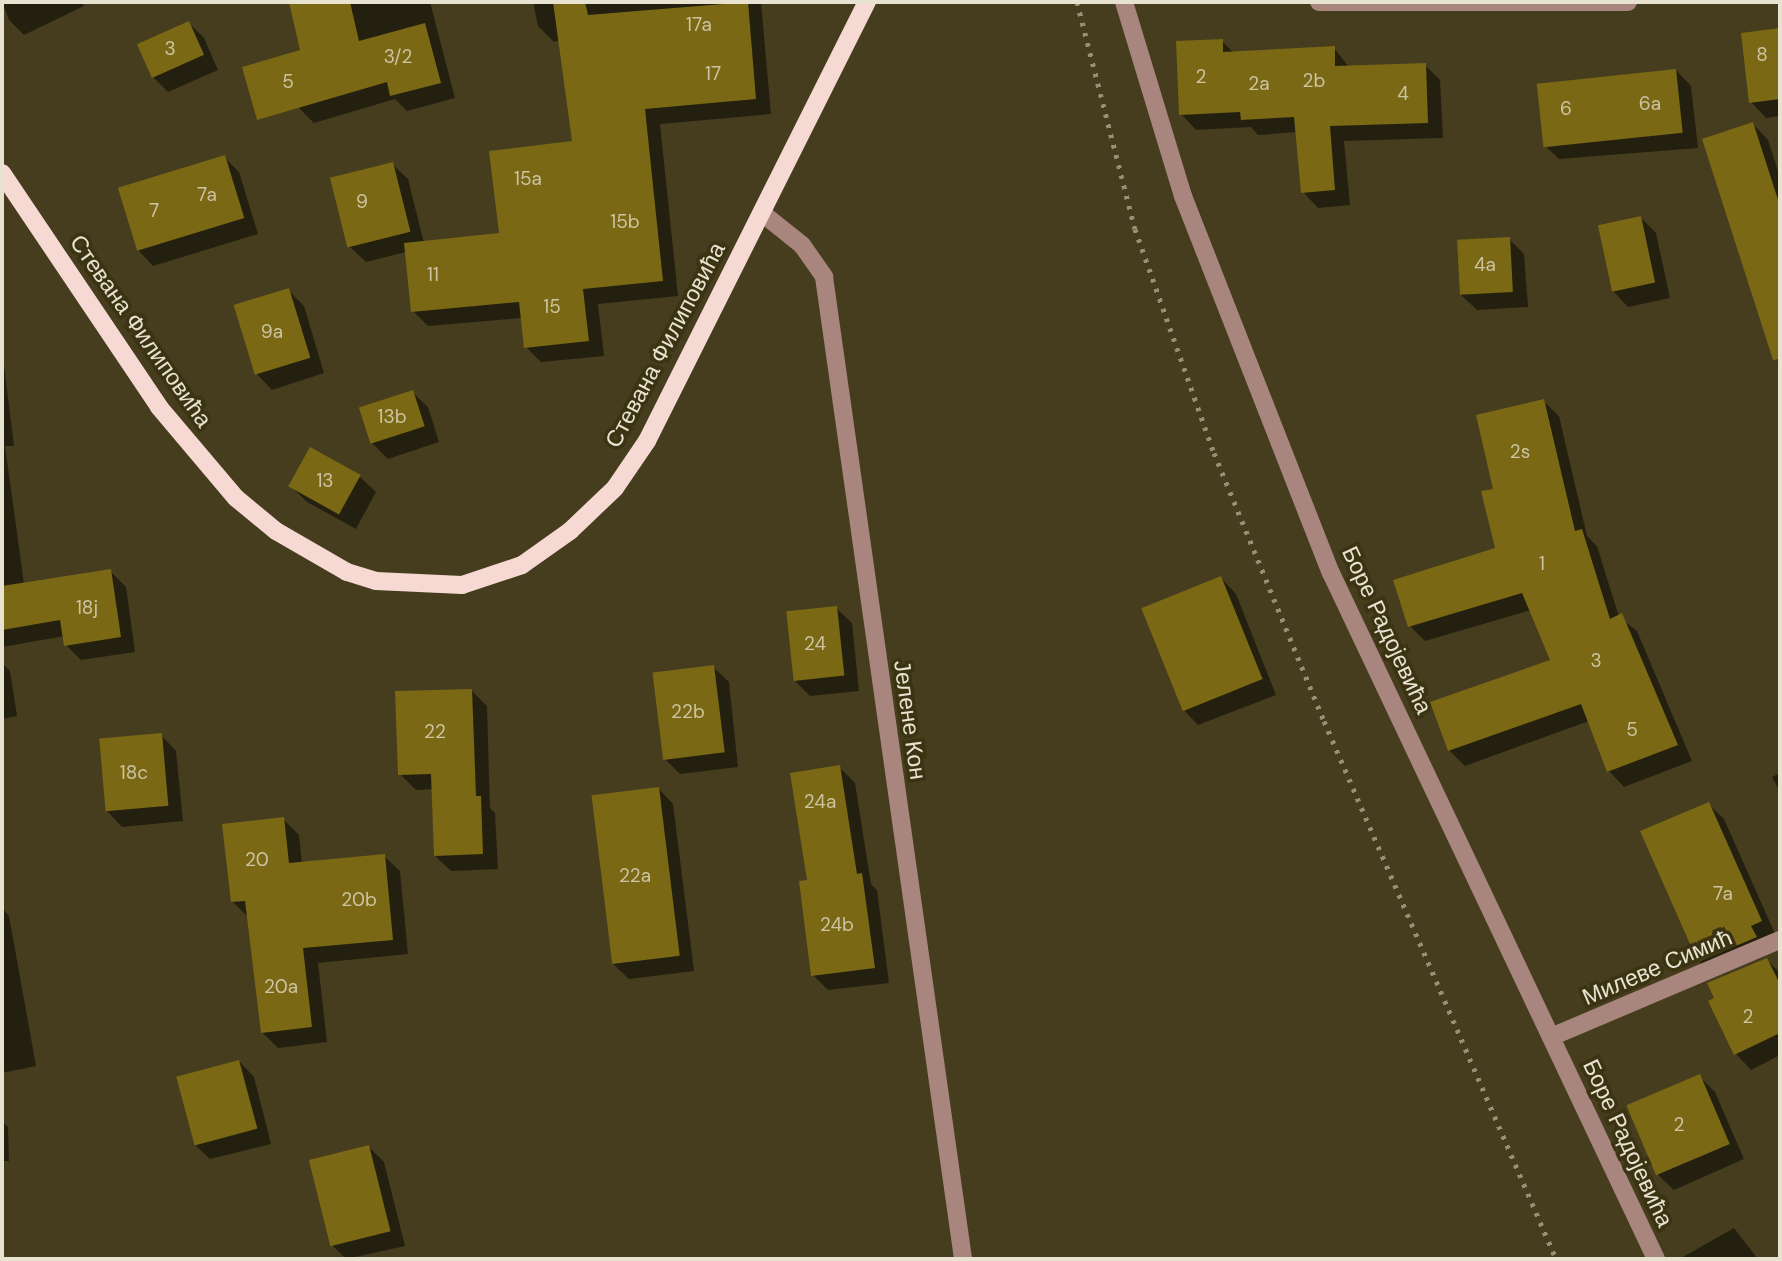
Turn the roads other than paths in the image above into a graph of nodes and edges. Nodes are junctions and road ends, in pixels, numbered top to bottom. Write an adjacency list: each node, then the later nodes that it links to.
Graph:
1 (867, 2): 6 (main road, Стевана Филиповића)
2 (1124, 2): 8 (street, Боре Радојевића)
3 (1319, 2): 4 (street)
4 (1628, 2)
5 (2, 173): 6 (main road, Стевана Филиповића)
6 (762, 213): 9 (street, Јелене Кон)
7 (1780, 940): 8 (street, Милеве Симић)
8 (1551, 1037): 10 (street, Боре Радојевића)
9 (964, 1259)
10 (1656, 1259)

